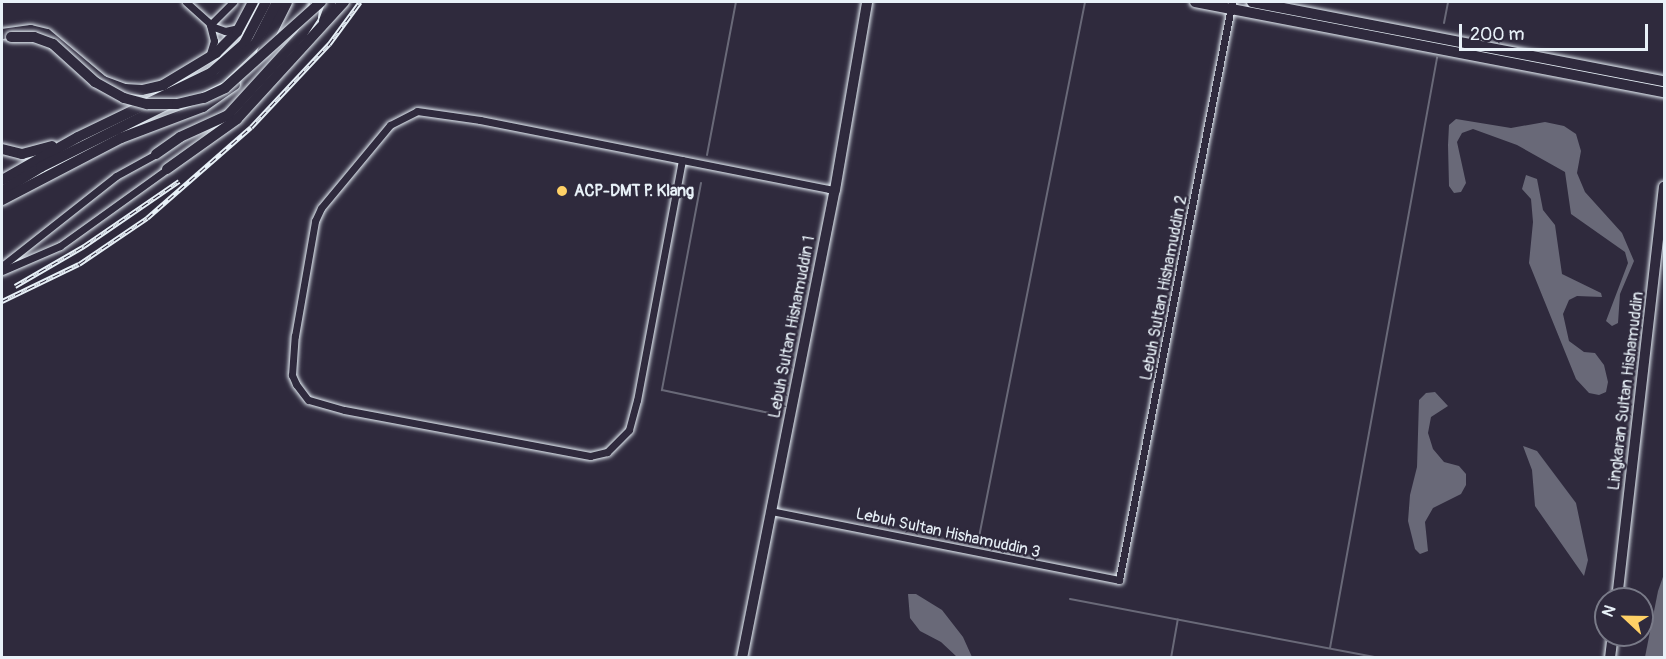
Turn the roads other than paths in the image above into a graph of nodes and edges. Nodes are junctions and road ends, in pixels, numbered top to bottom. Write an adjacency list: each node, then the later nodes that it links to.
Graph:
1 (186, 2): 16 (street)
2 (233, 2): 16 (street)
3 (253, 2): 15 (main road)
4 (266, 2): 19 (main road)
5 (277, 2): 19 (main road)
6 (287, 2): 26 (main road)
7 (314, 2): 18 (main road)
8 (322, 2): 18 (main road); 22 (main road, bridge)
9 (331, 2): 18 (main road)
10 (344, 2): 18 (main road)
11 (867, 2): 34 (main road, Lebuh Sultan Hishamuddin 1)
12 (1195, 2): 14 (main road)
13 (1252, 2): 20 (main road)
14 (1231, 5): 20 (main road); 40 (street, Lebuh Sultan Hishamuddin 2)
15 (243, 22): 16 (street); 21 (main road)
16 (210, 25): 21 (street)
17 (5, 37): 21 (main road); 22 (main road, bridge)
18 (307, 37): 29 (main road); 31 (main road)
19 (232, 63): 25 (main road); 26 (main road)
20 (1547, 64): 23 (main road); 24 (main road)
21 (201, 65): 25 (main road)
22 (253, 65): 36 (main road, bridge)
23 (1665, 81)
24 (1665, 92)
25 (124, 115): 27 (main road)
26 (118, 130): 35 (main road)
27 (78, 137): 28 (main road); 32 (main road)
28 (2, 149)
29 (156, 154): 37 (street)
30 (682, 160): 30 (street); 34 (street)
31 (167, 169): 38 (street)
32 (2, 180)
33 (1665, 187): 41 (main road, Lingkaran Sultan Hishamuddin)
34 (835, 190): 39 (main road, Lebuh Sultan Hishamuddin 1)
35 (2, 191)
36 (2, 200)
37 (2, 266)
38 (2, 271)
39 (771, 511): 40 (street, Lebuh Sultan Hishamuddin 3); 42 (main road, Lebuh Sultan Hishamuddin 1)
40 (1119, 580)
41 (1618, 587)
42 (742, 657)

